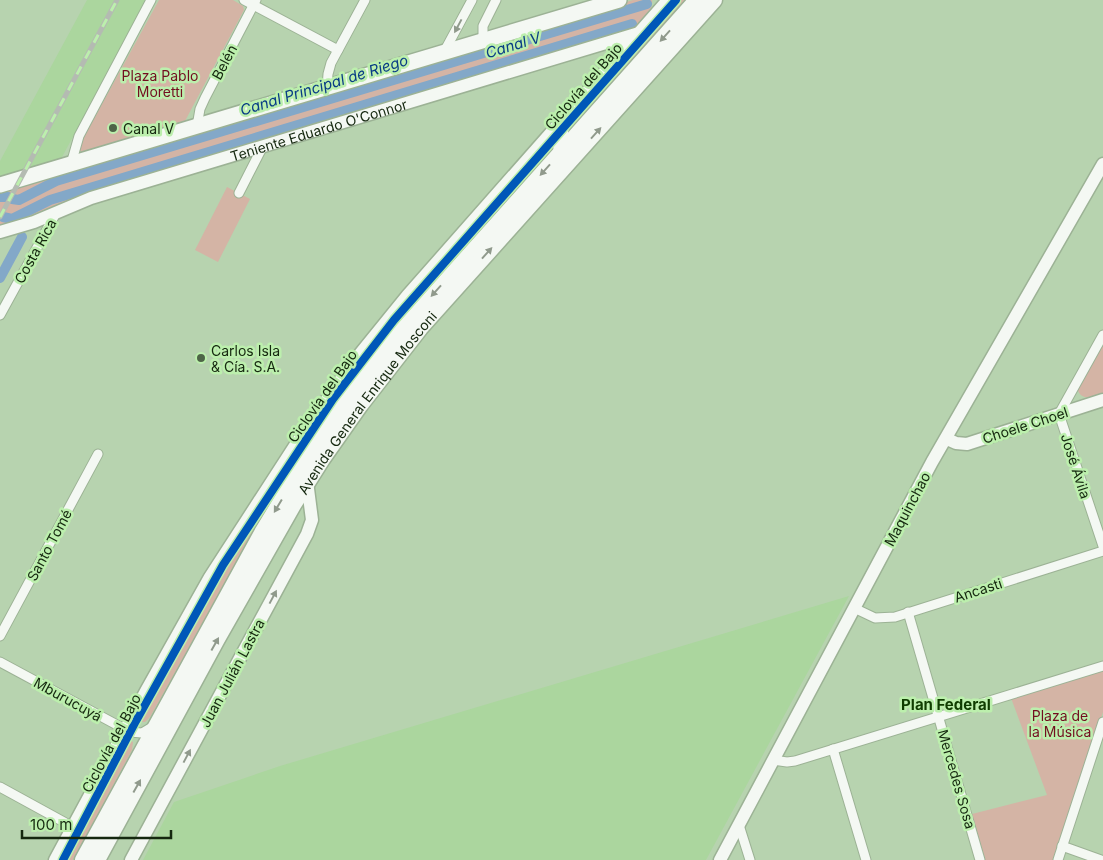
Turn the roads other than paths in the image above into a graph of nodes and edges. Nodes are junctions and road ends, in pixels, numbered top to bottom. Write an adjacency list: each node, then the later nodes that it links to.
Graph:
1 (151, 0): 22 (street)
2 (244, 0): 9 (street)
3 (365, 0): 14 (street)
4 (472, 0): 15 (street, one-way to 15)
5 (496, 0): 12 (street)
6 (619, 0): 12 (main road)
7 (698, 0): 21 (highway, Avenida General Enrique Mosconi, one-way to 21)
8 (714, 0): 34 (highway, Avenida General Enrique Mosconi, one-way to 8)
9 (255, 3): 14 (street); 19 (street, Belén)
10 (662, 3): 11 (street)
11 (639, 33): 13 (street, Teniente Eduardo O'Connor); 16 (street)
12 (483, 41): 15 (main road)
13 (594, 47): 16 (street); 20 (street, Teniente Eduardo O'Connor)
14 (338, 50): 17 (street)
15 (444, 52): 17 (main road)
16 (609, 67): 18 (street)
17 (327, 87): 19 (main road)
18 (568, 114): 21 (highway); 45 (street)
19 (197, 126): 22 (main road)
20 (264, 146): 25 (street); 26 (street, Teniente Eduardo O'Connor)
21 (562, 151): 42 (highway, Avenida General Enrique Mosconi, one-way to 42)
22 (70, 164): 24 (main road)
23 (1103, 164): 32 (street, Maquinchao)
24 (0, 185)
25 (239, 193)
26 (56, 213): 27 (street, Teniente Eduardo O'Connor); 28 (street, Costa Rica)
27 (0, 232)
28 (0, 315)
29 (1103, 335): 31 (street, José Ávila)
30 (1103, 400): 31 (street, Choele Choel)
31 (1059, 414): 32 (street, Choele Choel); 35 (street, José Ávila)
32 (947, 438): 37 (street, Maquinchao)
33 (98, 454): 39 (street, Santo Tomé)
34 (308, 481): 55 (highway, Avenida General Enrique Mosconi, one-way to 34); 56 (street, Juan Julián Lastra, one-way to 34)
35 (1103, 546)
36 (1103, 551): 38 (street, Ancasti)
37 (854, 608): 38 (street, Ancasti); 48 (street, Maquinchao)
38 (908, 612): 43 (street, Mercedes Sosa)
39 (0, 636)
40 (0, 662): 45 (street, Mburucuyá)
41 (1103, 666): 43 (street)
42 (161, 717): 45 (street, Mburucuyá); 54 (highway, Avenida General Enrique Mosconi)
43 (938, 717): 47 (street); 60 (street, Mercedes Sosa)
44 (1103, 722): 46 (street)
45 (125, 730): 51 (street)
46 (1099, 745): 52 (street)
47 (833, 749): 48 (street); 59 (street)
48 (773, 760): 50 (street, Maquinchao)
49 (0, 787): 51 (street)
50 (739, 825): 57 (street, Maquinchao); 58 (street)
51 (73, 827): 53 (street)
52 (1062, 846): 61 (street); 62 (street)
53 (55, 860)
54 (83, 860)
55 (97, 860)
56 (130, 860)
57 (720, 860)
58 (750, 860)
59 (866, 860)
60 (980, 860)
61 (1058, 860)
62 (1101, 860)

